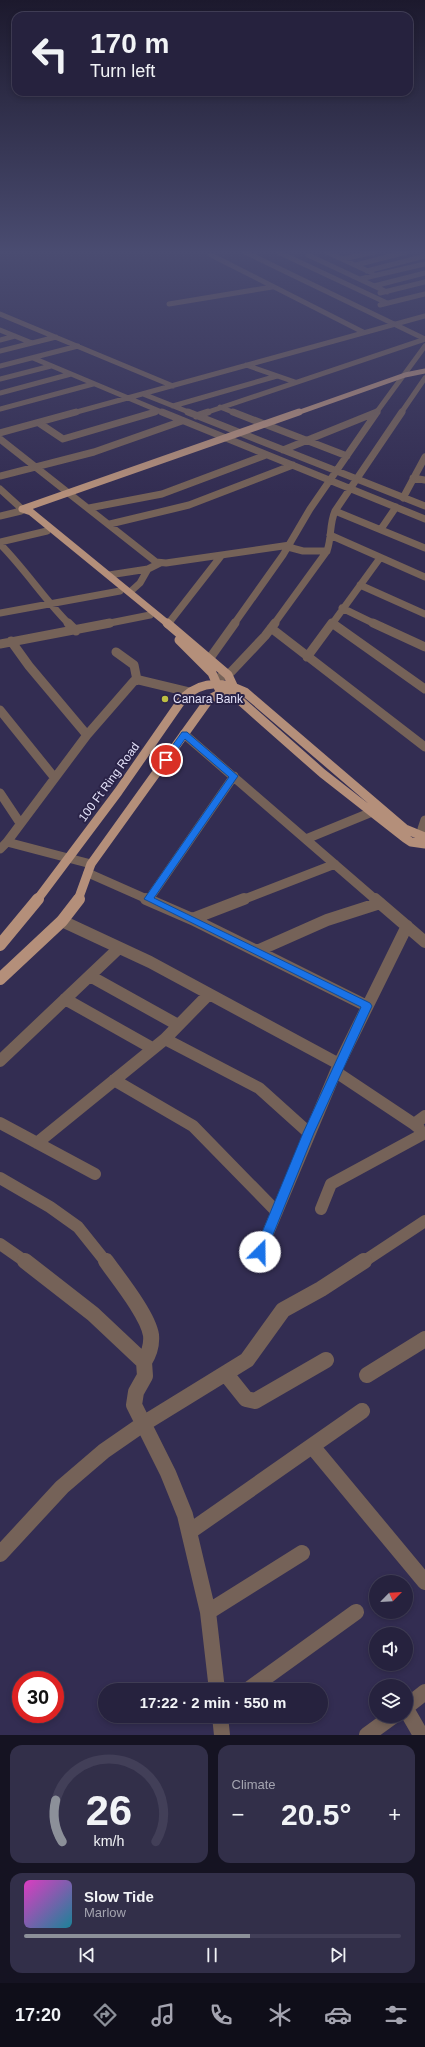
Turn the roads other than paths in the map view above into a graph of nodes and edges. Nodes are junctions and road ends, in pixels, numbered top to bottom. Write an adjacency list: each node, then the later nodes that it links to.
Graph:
1 (7, 333): 5 (street)
2 (46, 333): 6 (street)
3 (361, 333): 14 (street)
4 (413, 333): 7 (street)
5 (15, 336): 8 (street); 9 (street)
6 (56, 337): 9 (street); 10 (street)
7 (425, 339): 23 (street)
8 (0, 340)
9 (32, 343): 12 (street)
10 (78, 346): 13 (street); 25 (street)
11 (425, 346): 19 (street)
12 (0, 350)
13 (33, 358): 15 (street); 16 (street)
14 (246, 365): 20 (street); 25 (street)
15 (0, 366)
16 (51, 366): 18 (street); 22 (street)
17 (425, 371): 19 (main road)
18 (70, 374): 24 (street); 26 (street)
19 (405, 375): 33 (street); 37 (main road)
20 (277, 376): 23 (street); 29 (street)
21 (425, 378): 53 (street)
22 (0, 379)
23 (295, 382): 30 (street)
24 (93, 384): 28 (street); 31 (street)
25 (173, 386): 27 (street)
26 (0, 393)
27 (143, 394): 28 (street); 29 (street)
28 (128, 398): 32 (street); 36 (street)
29 (173, 406): 34 (street)
30 (220, 408): 34 (street); 37 (street)
31 (0, 409)
32 (158, 411): 35 (street); 36 (street)
33 (377, 412): 42 (street); 45 (street)
34 (196, 416): 39 (street)
35 (182, 421): 40 (street); 49 (street)
36 (39, 423): 38 (street)
37 (263, 424): 39 (main road); 42 (street)
38 (0, 433)
39 (238, 433): 40 (main road); 43 (street)
40 (224, 438): 44 (street); 58 (main road)
41 (0, 439): 49 (street)
42 (306, 441): 43 (street); 45 (street)
43 (283, 450): 50 (street)
44 (266, 455): 47 (street); 63 (street)
45 (347, 456): 50 (street)
46 (425, 457): 48 (street)
47 (294, 465): 55 (street); 68 (street)
48 (422, 467): 52 (street)
49 (36, 468): 51 (street); 58 (street)
50 (337, 472): 53 (street); 55 (street)
51 (0, 476)
52 (413, 478): 54 (street); 60 (street)
53 (355, 479): 56 (street); 60 (street)
54 (425, 480)
55 (331, 481): 56 (street); 73 (street)
56 (349, 488): 62 (street); 65 (street)
57 (0, 489): 59 (street)
58 (70, 493): 63 (street); 64 (main road)
59 (3, 494): 64 (street)
60 (403, 498): 61 (street)
61 (425, 506)
62 (396, 507): 67 (street); 69 (street)
63 (89, 508): 68 (street)
64 (22, 510): 66 (street); 70 (main road); 80 (main road)
65 (335, 510): 69 (street); 71 (street)
66 (0, 516)
67 (425, 518)
68 (110, 524): 78 (street)
69 (381, 529): 74 (street)
70 (47, 531): 72 (street); 83 (main road)
71 (330, 535): 75 (street); 77 (street)
72 (0, 543): 85 (street)
73 (289, 546): 75 (street); 76 (street); 99 (street)
74 (425, 548)
75 (327, 551): 92 (street)
76 (221, 556): 78 (street); 91 (street)
77 (380, 558): 81 (street); 82 (street)
78 (160, 563): 79 (street)
79 (148, 569): 80 (street); 84 (street)
80 (109, 575): 84 (main road)
81 (425, 577)
82 (360, 585): 86 (street); 88 (street)
83 (120, 591): 85 (street); 89 (main road)
84 (130, 592): 91 (main road)
85 (49, 604): 87 (street); 93 (street)
86 (342, 608): 90 (street); 96 (street)
87 (0, 614)
88 (425, 614)
89 (150, 615): 93 (street); 100 (main road)
90 (332, 623): 98 (street); 105 (street)
91 (168, 624): 99 (main road)
92 (271, 628): 98 (street); 101 (street)
93 (76, 631): 94 (street)
94 (11, 642): 95 (street); 111 (street)
95 (0, 644)
96 (425, 647)
97 (116, 652): 102 (street)
98 (307, 657): 112 (street)
99 (210, 658): 100 (street); 101 (main road)
100 (203, 664): 103 (main road)
101 (228, 675): 103 (street); 104 (main road)
102 (137, 680): 106 (street); 111 (street)
103 (217, 681): 104 (main road); 106 (main road); 107 (main road)
104 (234, 685): 108 (main road); 120 (main road)
105 (425, 689)
106 (189, 692): 123 (main road, 100 Ft Ring Road)
107 (220, 693): 108 (main road); 110 (main road)
108 (236, 696): 116 (main road)
109 (0, 710): 114 (street)
110 (184, 734): 113 (street); 125 (main road)
111 (87, 735): 114 (street)
112 (425, 747)
113 (234, 776): 119 (street); 126 (street)
114 (54, 777): 118 (street)
115 (0, 793): 118 (street)
116 (372, 812): 119 (street); 120 (main road)
117 (425, 820): 120 (street)
118 (20, 823): 121 (street)
119 (306, 839): 124 (street)
120 (423, 840): 122 (main road)
121 (3, 846): 123 (street)
122 (425, 851)
123 (69, 858): 125 (street); 132 (main road, 100 Ft Ring Road)
124 (335, 864): 127 (street); 128 (street)
125 (89, 868): 126 (street); 129 (main road)
126 (149, 899): 128 (street)
127 (380, 903): 130 (street); 134 (street)
128 (192, 918): 134 (street)
129 (62, 921): 133 (street); 136 (main road)
130 (407, 926): 131 (street); 139 (street)
131 (425, 942)
132 (0, 945)
133 (119, 948): 135 (street); 137 (street)
134 (257, 951): 139 (street)
135 (90, 976): 138 (street); 140 (street)
136 (0, 979)
137 (209, 994): 140 (street); 144 (street)
138 (65, 999): 142 (street); 143 (street)
139 (367, 1006): 144 (street)
140 (178, 1025): 141 (street)
141 (165, 1039): 142 (street); 149 (street)
142 (152, 1048): 145 (street)
143 (0, 1061)
144 (337, 1068): 148 (street); 149 (street)
145 (114, 1080): 151 (street); 155 (street)
146 (425, 1116): 148 (street)
147 (0, 1123): 151 (street)
148 (414, 1124): 150 (street)
149 (309, 1133): 155 (street)
150 (425, 1133): 154 (street)
151 (37, 1143): 152 (street)
152 (95, 1174)
153 (0, 1178): 161 (street)
154 (320, 1209)
155 (277, 1212): 158 (street)
156 (425, 1221): 162 (street)
157 (0, 1244): 161 (street)
158 (260, 1252)
159 (425, 1338): 163 (street)
160 (326, 1360): 162 (street)
161 (144, 1362): 165 (street)
162 (226, 1374): 165 (street)
163 (367, 1375)
164 (362, 1411): 166 (street)
165 (143, 1424): 167 (street); 169 (street)
166 (312, 1446): 167 (street); 170 (street)
167 (189, 1532): 171 (street)
168 (302, 1553): 171 (street)
169 (0, 1554)
170 (425, 1582)
171 (208, 1612): 173 (street)
172 (356, 1612): 174 (street)
173 (216, 1683)
174 (258, 1683)
175 (425, 1692): 176 (street)
176 (413, 1702)
177 (413, 1721): 182 (street)
178 (221, 1723): 180 (street)
179 (383, 1723): 181 (street)
180 (222, 1735)
181 (367, 1735)
182 (421, 1735)

